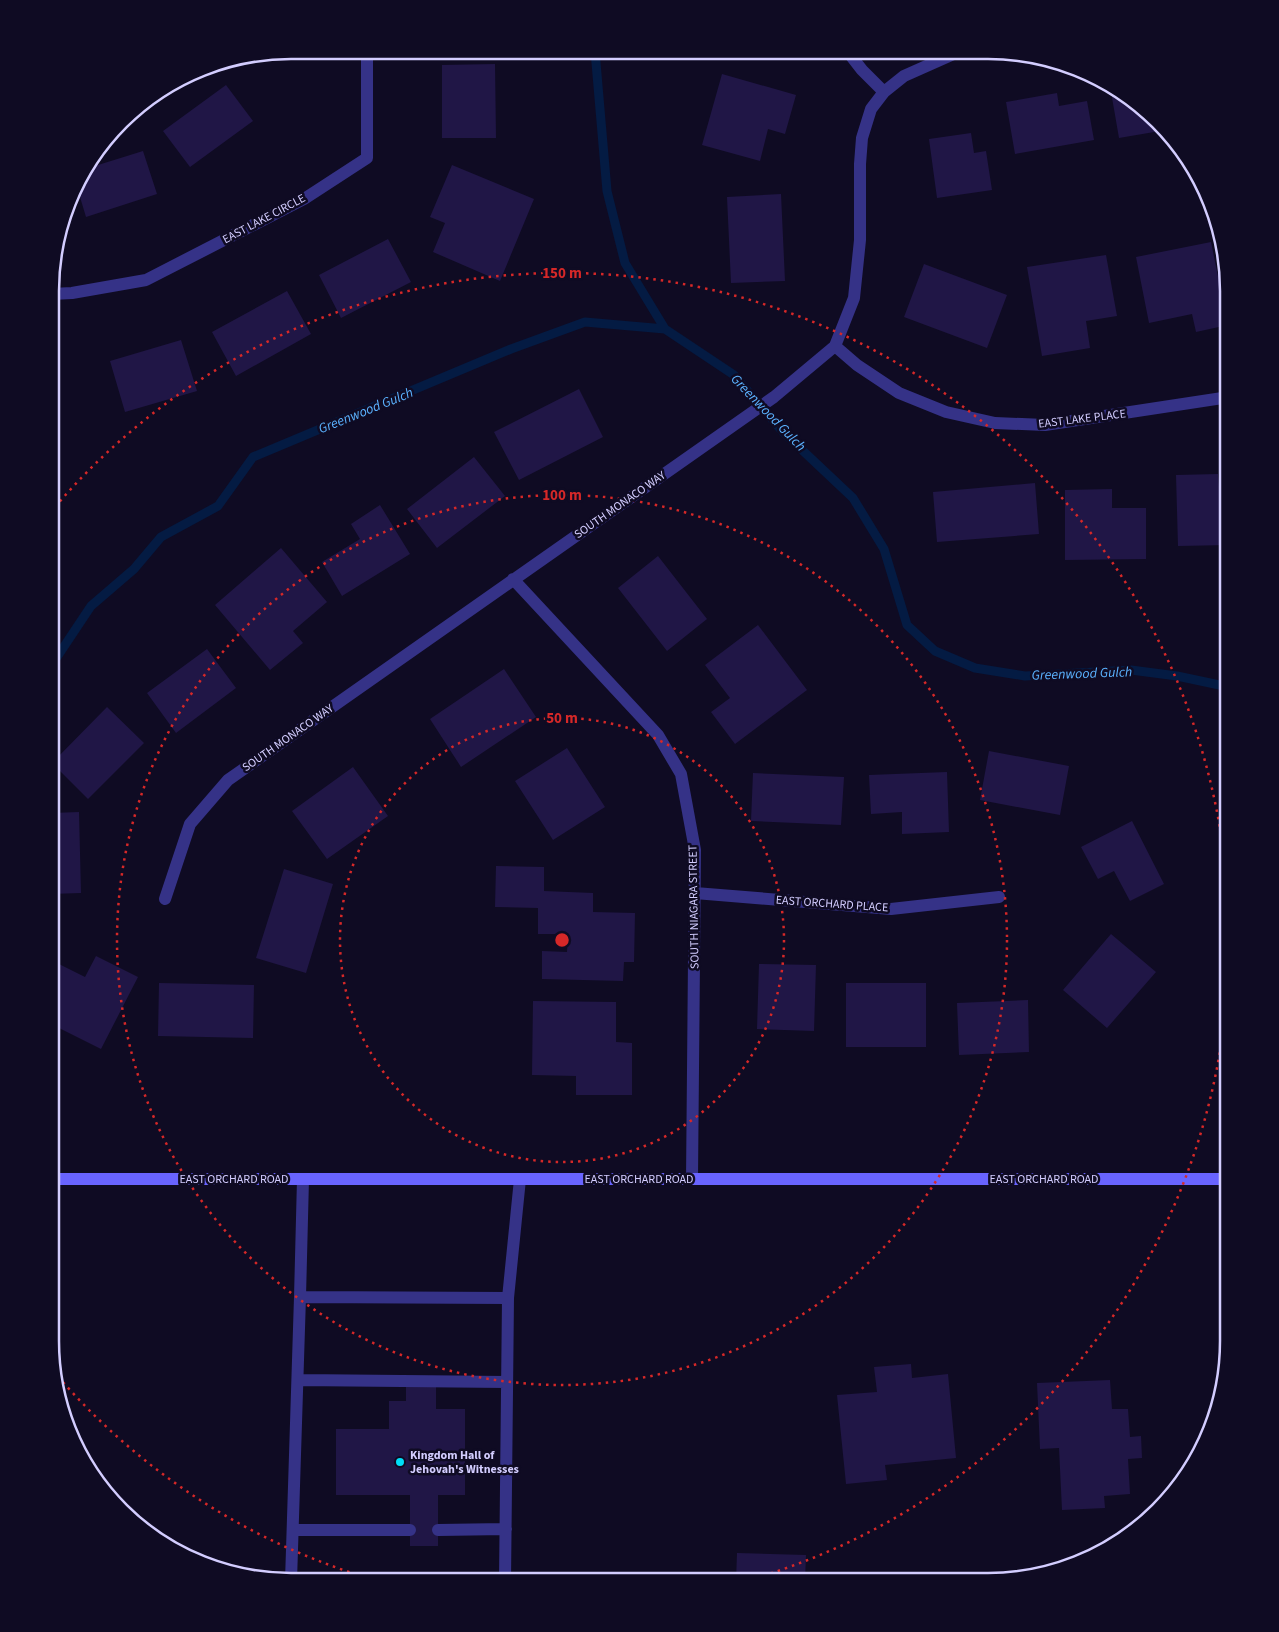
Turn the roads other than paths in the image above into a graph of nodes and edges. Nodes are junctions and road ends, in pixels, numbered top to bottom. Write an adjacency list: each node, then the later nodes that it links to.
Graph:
1 (367, 59): 5 (street, EAST LAKE CIRCLE)
2 (853, 59): 4 (street)
3 (942, 59): 4 (street, SOUTH MONACO WAY)
4 (884, 92): 6 (street, SOUTH MONACO WAY)
5 (59, 294)
6 (835, 346): 7 (street, EAST LAKE PLACE); 8 (street, SOUTH MONACO WAY)
7 (1220, 398)
8 (512, 580): 9 (street, SOUTH NIAGARA STREET); 11 (street, SOUTH MONACO WAY)
9 (695, 893): 10 (street, EAST ORCHARD PLACE); 15 (street, SOUTH NIAGARA STREET)
10 (999, 897)
11 (165, 899)
12 (59, 1179): 13 (main road, EAST ORCHARD ROAD)
13 (303, 1179): 14 (main road, EAST ORCHARD ROAD); 17 (street)
14 (520, 1179): 15 (main road, EAST ORCHARD ROAD); 18 (street)
15 (692, 1179): 16 (main road, EAST ORCHARD ROAD)
16 (1220, 1179)
17 (300, 1297): 18 (street); 19 (street)
18 (508, 1298): 20 (street)
19 (298, 1380): 20 (street); 22 (street)
20 (507, 1382): 21 (street)
21 (506, 1529): 24 (street); 26 (street)
22 (293, 1530): 23 (street); 25 (street)
23 (410, 1530)
24 (438, 1530)
25 (291, 1573)
26 (505, 1573)

